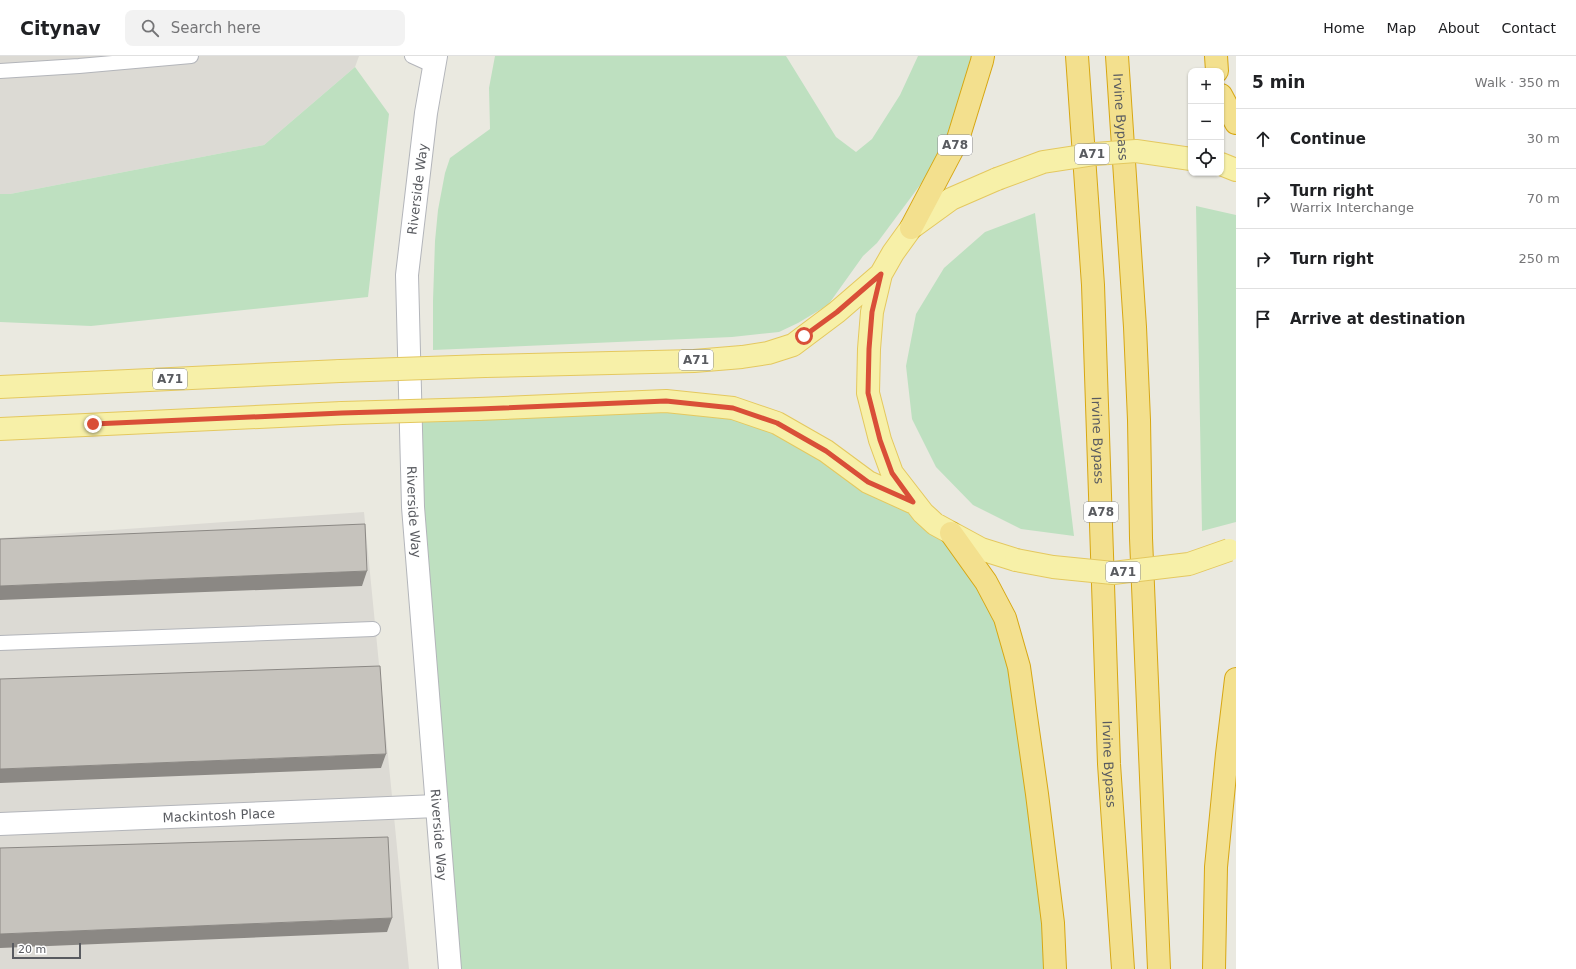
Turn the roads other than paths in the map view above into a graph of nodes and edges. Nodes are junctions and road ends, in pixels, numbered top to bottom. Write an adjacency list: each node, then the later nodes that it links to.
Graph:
1 (191, 56): 7 (lane)
2 (412, 56): 8 (lane)
3 (982, 56): 16 (highway, A78)
4 (1077, 56): 30 (highway, Irvine Bypass / A78)
5 (1117, 56): 31 (highway, Irvine Bypass)
6 (1216, 56): 9 (highway)
7 (79, 61): 10 (lane)
8 (435, 61): 26 (street, Riverside Way)
9 (1217, 68)
10 (0, 71)
11 (1224, 101): 12 (highway)
12 (1236, 124)
13 (1188, 159): 16 (main road, A71, bridge)
14 (1224, 165): 15 (main road)
15 (1236, 170)
16 (911, 228): 17 (main road, A71)
17 (881, 274): 18 (main road, A71, bridge); 20 (main road, A71)
18 (0, 387)
19 (0, 429): 20 (main road, A71, bridge)
20 (913, 502): 21 (main road, A71)
21 (951, 533): 22 (main road, A71, bridge); 29 (highway)
22 (1232, 549)
23 (373, 629): 24 (lane)
24 (0, 643)
25 (1236, 679): 32 (highway)
26 (437, 806): 27 (street, Mackintosh Place); 28 (street, Riverside Way)
27 (0, 824)
28 (450, 969)
29 (1056, 969)
30 (1123, 969)
31 (1159, 969)
32 (1214, 969)

